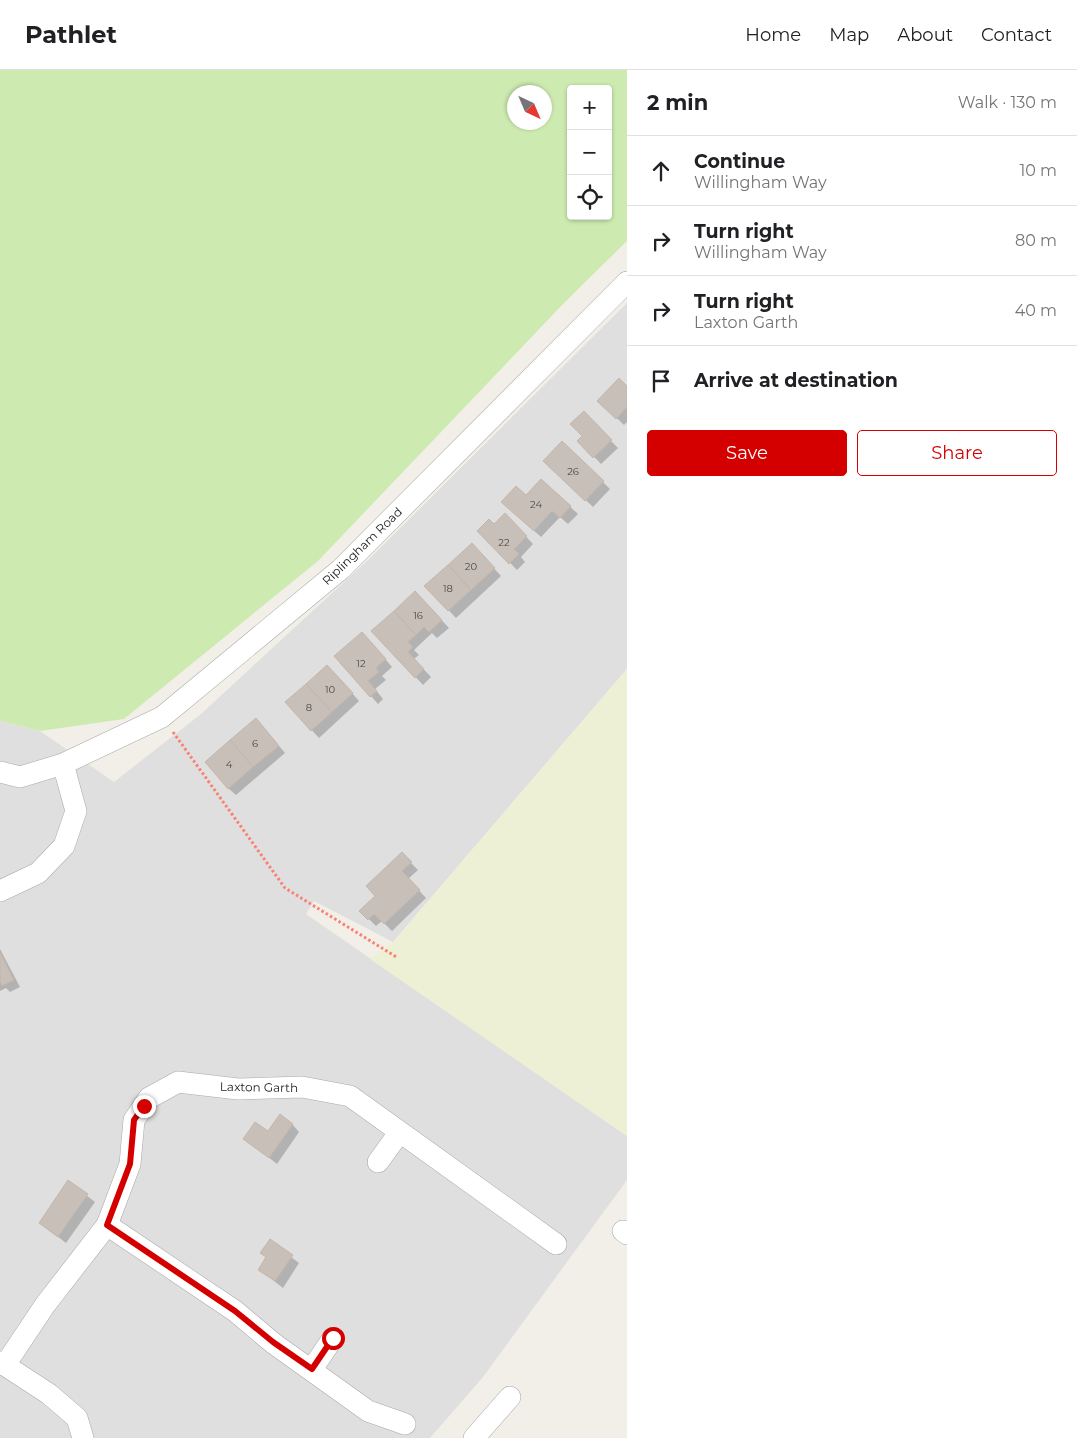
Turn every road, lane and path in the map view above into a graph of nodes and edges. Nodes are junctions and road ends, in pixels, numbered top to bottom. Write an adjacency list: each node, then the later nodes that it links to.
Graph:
1 (627, 282): 2 (street, Riplingham Road)
2 (162, 717): 3 (street, Riplingham Road); 6 (path)
3 (63, 764): 4 (street, Riplingham Road); 5 (street)
4 (0, 772)
5 (0, 891)
6 (398, 958)
7 (399, 1133): 8 (street); 9 (street, Laxton Garth); 10 (street, Laxton Garth)
8 (378, 1162)
9 (107, 1225): 12 (street, Laxton Garth); 13 (street)
10 (556, 1244)
11 (333, 1338): 13 (street)
12 (2, 1364): 17 (street)
13 (312, 1369): 15 (street)
14 (510, 1397): 16 (street)
15 (405, 1424)
16 (476, 1437)
17 (83, 1438)

